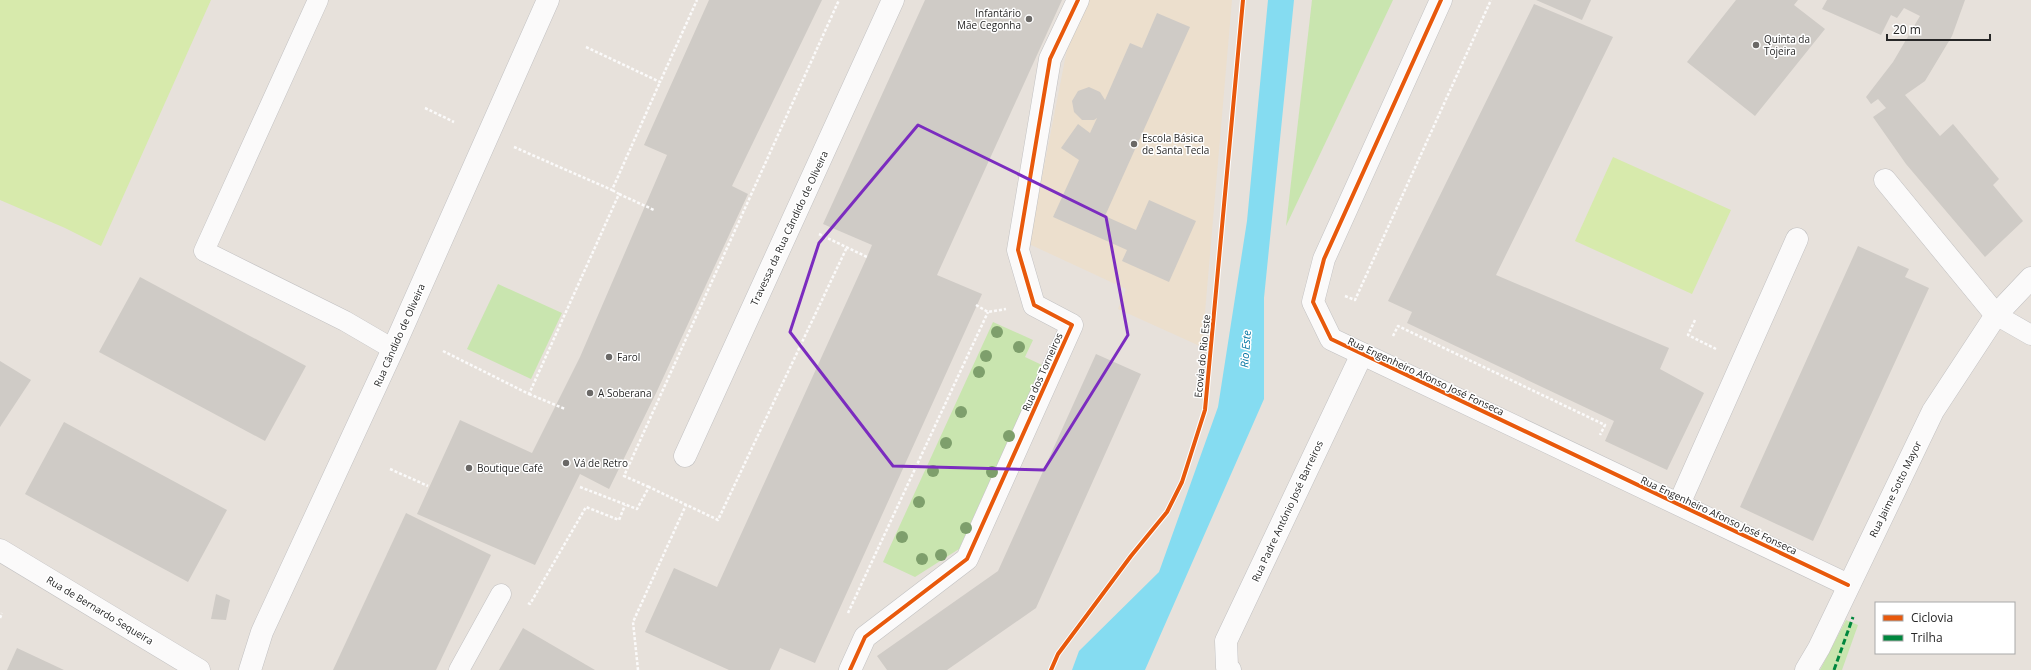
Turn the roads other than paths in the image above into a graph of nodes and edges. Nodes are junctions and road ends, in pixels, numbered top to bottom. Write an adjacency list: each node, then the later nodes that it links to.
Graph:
1 (318, 0): 11 (lane)
2 (548, 0): 11 (street, Rua Cândido de Oliveira)
3 (893, 0): 13 (street, Travessa da Rua Cândido de Oliveira)
4 (1078, 0): 21 (street, Rua dos Torneiros)
5 (1441, 0): 12 (street, Rua Engenheiro Afonso José Fonseca)
6 (1885, 180): 9 (street)
7 (1797, 239): 14 (street)
8 (2031, 278): 9 (street, Rua Jaime Sotto Mayor)
9 (1996, 315): 10 (lane); 16 (street, Rua Jaime Sotto Mayor)
10 (2031, 335)
11 (393, 350): 19 (street, Rua Cândido de Oliveira)
12 (1362, 354): 14 (street, Rua Engenheiro Afonso José Fonseca); 22 (street, Rua Padre António José Barreiros)
13 (685, 456)
14 (1679, 504): 16 (street, Rua Engenheiro Afonso José Fonseca)
15 (0, 550): 18 (street, Rua de Bernardo Sequeira)
16 (1848, 585): 23 (street, Rua Jaime Sotto Mayor)
17 (502, 594): 20 (lane)
18 (199, 670)
19 (250, 670)
20 (459, 670)
21 (850, 670)
22 (1230, 670)
23 (1806, 670)

